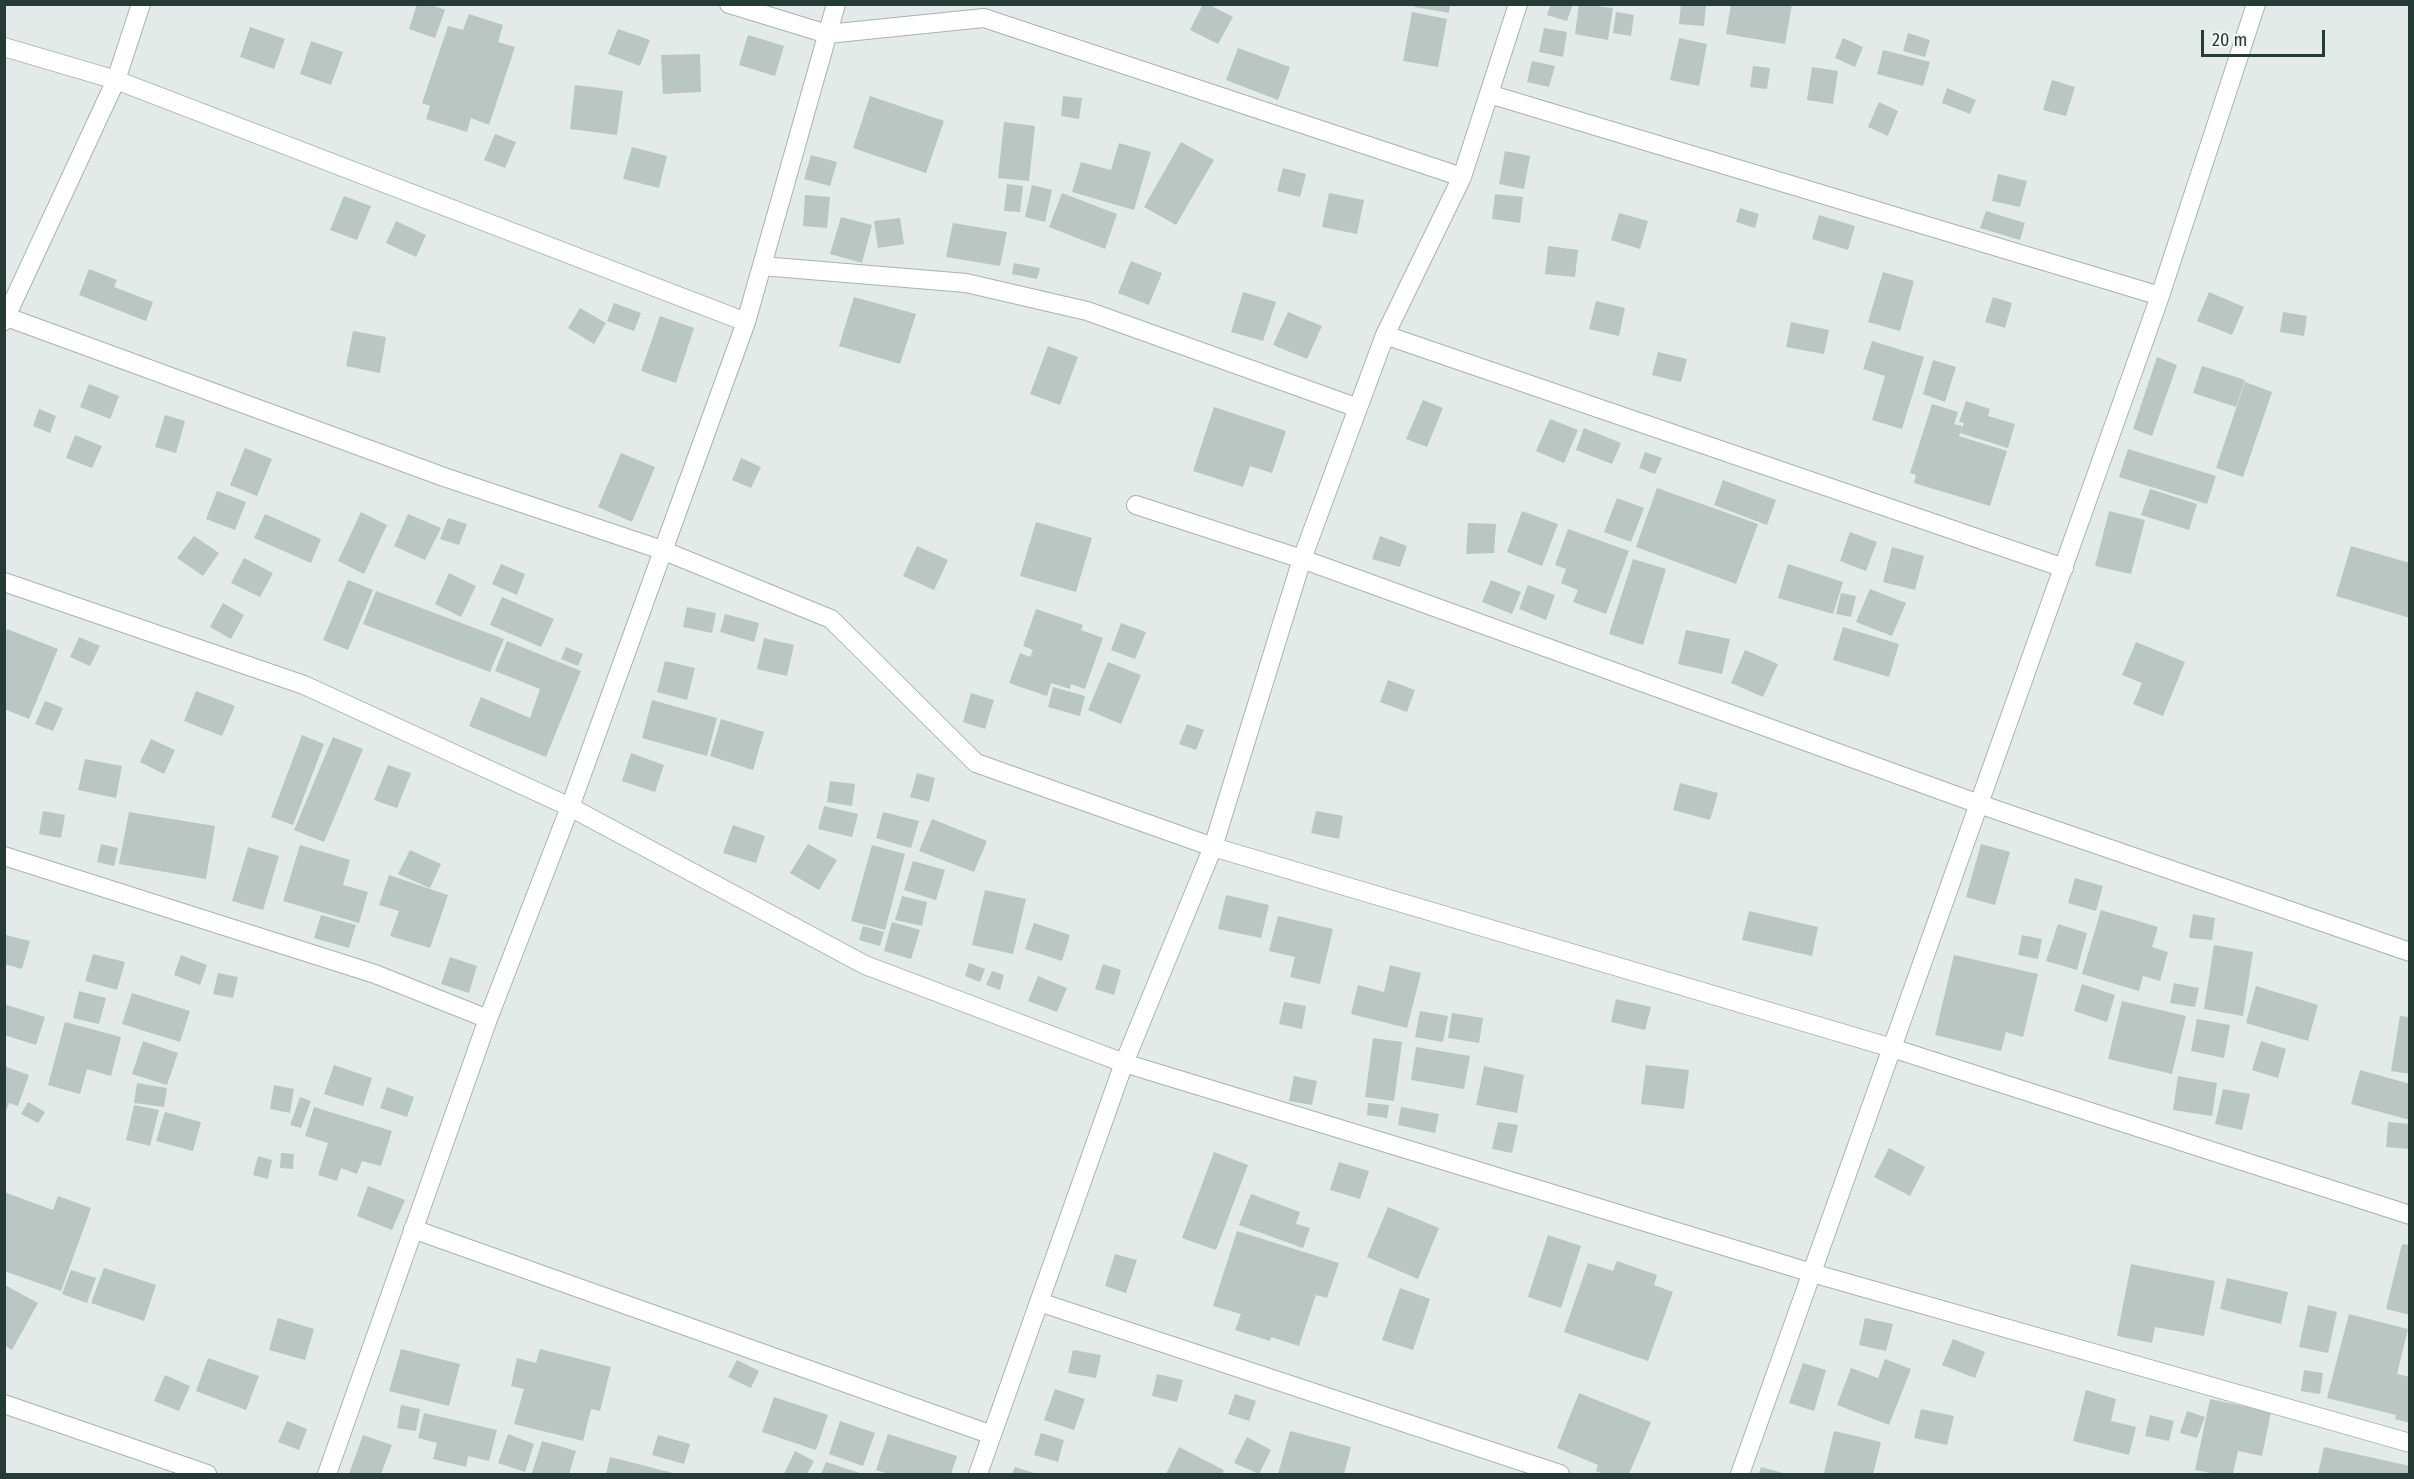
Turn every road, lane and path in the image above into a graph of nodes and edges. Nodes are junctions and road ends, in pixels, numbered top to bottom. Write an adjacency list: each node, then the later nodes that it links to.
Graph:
1 (141, 4): 8 (street)
2 (729, 4): 6 (street)
3 (836, 4): 6 (street)
4 (1518, 4): 9 (street)
5 (2256, 4): 12 (street)
6 (827, 34): 10 (street); 11 (street)
7 (4, 47): 8 (street)
8 (116, 80): 13 (street); 14 (street)
9 (1489, 94): 10 (street); 12 (street)
10 (1462, 177): 15 (street)
11 (762, 266): 14 (street); 16 (street)
12 (2160, 296): 20 (street)
13 (5, 318): 18 (street)
14 (746, 322): 18 (street)
15 (1385, 335): 16 (street); 20 (street)
16 (1358, 408): 19 (street)
17 (1136, 505): 19 (street)
18 (662, 550): 23 (street); 24 (street)
19 (1302, 559): 22 (street); 24 (street)
20 (2064, 568): 22 (street)
21 (4, 582): 23 (street)
22 (1979, 804): 26 (street); 28 (street)
23 (570, 807): 27 (street); 29 (street)
24 (1213, 847): 28 (street); 29 (street)
25 (4, 856): 27 (street)
26 (2409, 951)
27 (488, 1019): 31 (street)
28 (1892, 1048): 30 (street); 32 (street)
29 (1125, 1063): 32 (street); 33 (street)
30 (2409, 1215)
31 (413, 1229): 35 (street); 38 (street)
32 (1812, 1273): 36 (street); 41 (street)
33 (1039, 1302): 35 (street); 40 (street)
34 (4, 1404): 37 (street)
35 (992, 1435): 39 (street)
36 (2409, 1443)
37 (207, 1474)
38 (327, 1474)
39 (978, 1474)
40 (1560, 1474)
41 (1740, 1474)

